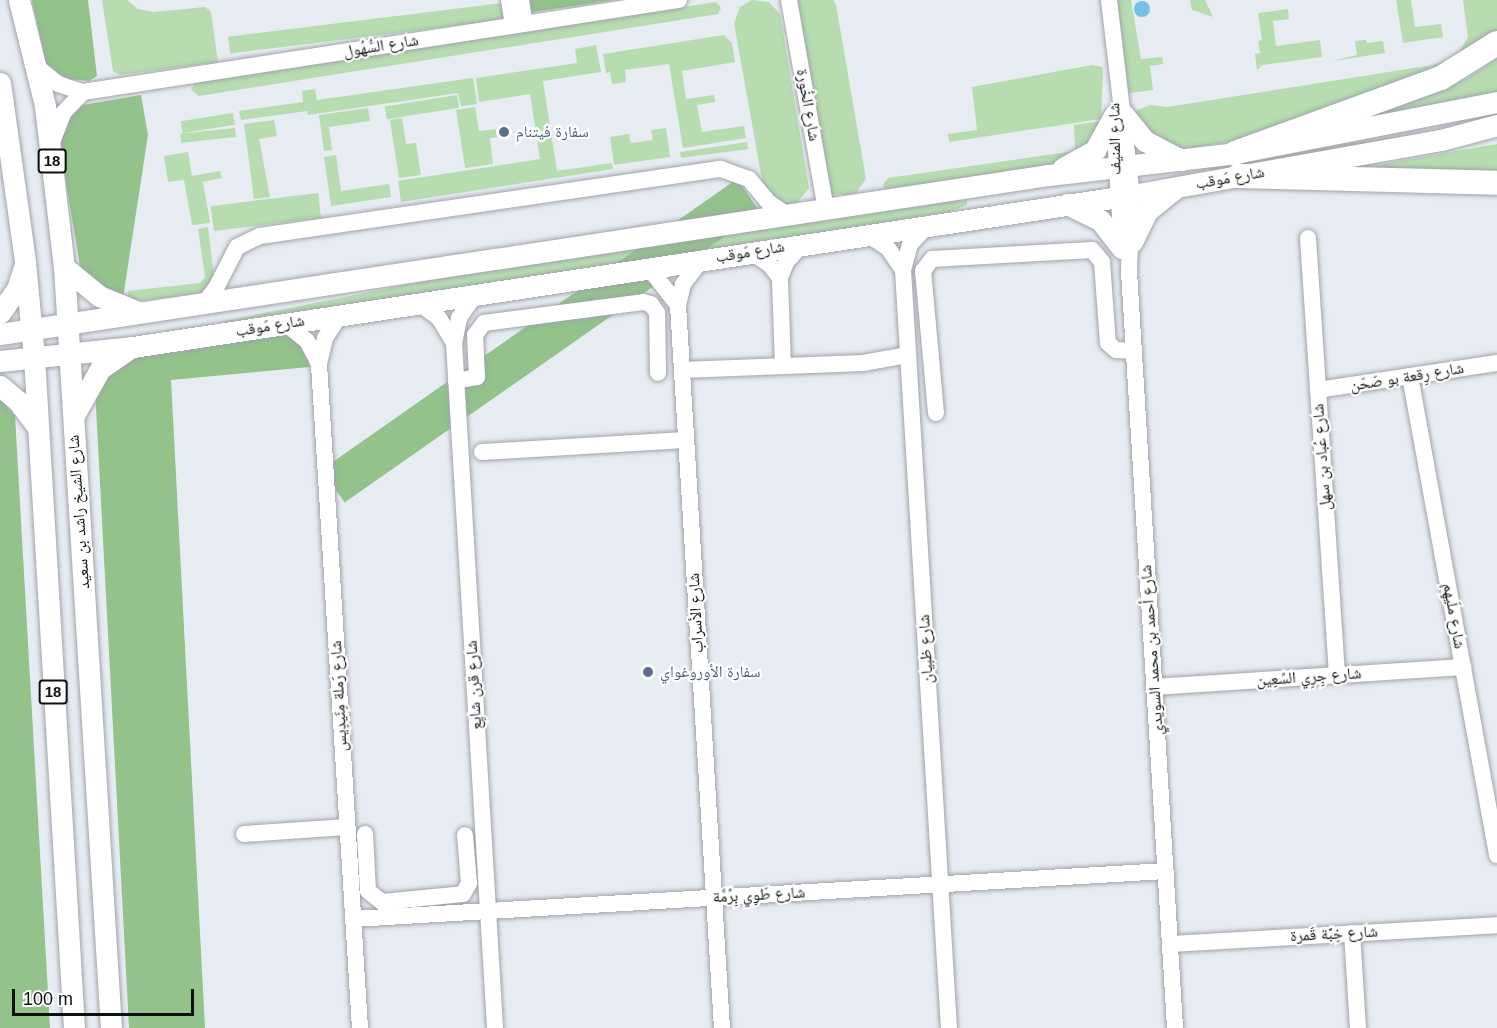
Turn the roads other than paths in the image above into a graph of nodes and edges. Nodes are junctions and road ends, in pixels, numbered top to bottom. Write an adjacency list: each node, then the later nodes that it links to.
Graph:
1 (19, 0): 10 (main road, شارع الشيخ راشد بن سعيد / 18)
2 (509, 0): 8 (street)
3 (521, 0): 8 (street)
4 (679, 0): 7 (street, شارع السُّهُول)
5 (789, 0): 25 (street, شارع الخُورة)
6 (1109, 0): 14 (street, شارع المنيف)
7 (649, 2): 8 (street, شارع السُّهُول)
8 (519, 25): 12 (street, شارع السُّهُول)
9 (1497, 43): 18 (highway)
10 (36, 66): 12 (street, شارع السُّهُول); 16 (main road, شارع الشيخ راشد بن سعيد / 18)
11 (0, 83): 34 (main road, 18)
12 (83, 92): 16 (street)
13 (1497, 102): 18 (main road, شارع مَوقب)
14 (1119, 115): 17 (main road); 19 (street, شارع المنيف); 20 (main road)
15 (1489, 127): 18 (main road, شارع مَوقب)
16 (51, 145): 35 (main road, شارع الشيخ راشد بن سعيد / 18)
17 (1181, 160): 18 (main road, شارع مَوقب); 19 (main road, شارع مَوقب)
18 (1236, 165): 21 (highway); 22 (main road, شارع مَوقب)
19 (1122, 167): 20 (main road, شارع مَوقب); 23 (street, شارع المنيف)
20 (1049, 175): 25 (main road, شارع مَوقب)
21 (1497, 183)
22 (1177, 188): 23 (main road, شارع مَوقب); 31 (main road)
23 (1125, 196): 24 (main road, شارع مَوقب); 31 (street, شارع أحمد بن محمد السويدي)
24 (1066, 204): 27 (main road, شارع مَوقب); 31 (main road)
25 (826, 209): 26 (main road, شارع مَوقب)
26 (787, 215): 41 (main road, شارع مَوقب); 41 (street)
27 (928, 225): 28 (main road, شارع مَوقب); 37 (street, شارع ظبيان)
28 (867, 234): 30 (main road, شارع مَوقب); 37 (street)
29 (1308, 238): 68 (street, شارع عُباد بن سهل)
30 (803, 244): 32 (main road, شارع مَوقب); 38 (street)
31 (1127, 245): 54 (street, شارع أحمد بن محمد السويدي)
32 (751, 252): 33 (main road, شارع مَوقب); 38 (street)
33 (702, 259): 36 (main road, شارع مَوقب); 42 (street, شارع الأسراب)
34 (25, 262): 43 (main road); 48 (main road, 18)
35 (64, 267): 44 (main road); 47 (main road, شارع الشيخ راشد بن سعيد / 18)
36 (649, 268): 39 (main road, شارع مَوقب); 42 (street)
37 (903, 270): 57 (street, شارع ظبيان)
38 (780, 278): 62 (street)
39 (475, 294): 40 (main road, شارع مَوقب); 50 (street, شارع قرن شايِع)
40 (419, 303): 45 (main road, شارع مَوقب); 50 (street, شارع قرن شايِع)
41 (203, 305): 44 (main road, شارع مَوقب)
42 (678, 305): 53 (street, شارع الأسراب)
43 (0, 313)
44 (144, 314): 47 (main road, شارع مَوقب)
45 (340, 315): 46 (main road, شارع مَوقب); 61 (street, شارع رَملة مِنَيدِيس)
46 (286, 324): 51 (main road, شارع مَوقب); 61 (street, شارع رَملة مِنَيدِيس)
47 (68, 326): 48 (main road, شارع مَوقب); 55 (main road, شارع الشيخ راشد بن سعيد / 18)
48 (31, 330): 49 (main road, شارع مَوقب); 56 (main road, 18)
49 (0, 334)
50 (454, 343): 66 (street, شارع قرن شايِع)
51 (132, 347): 55 (main road, شارع مَوقب); 70 (main road)
52 (658, 349): 53 (street); 64 (street); 66 (street)
53 (680, 349): 63 (street, شارع الأسراب)
54 (1134, 351): 59 (street); 76 (street, شارع أحمد بن محمد السويدي)
55 (69, 353): 56 (main road, شارع مَوقب); 70 (main road, شارع الشيخ راشد بن سعيد / 18)
56 (34, 357): 58 (main road, شارع مَوقب); 71 (main road, 18)
57 (908, 359): 59 (street); 62 (street); 83 (street, شارع ظبيان)
58 (0, 361)
59 (931, 362): 69 (street)
60 (1497, 363): 65 (street, شارع رِقعة بو صَحَن)
61 (319, 364): 77 (street, شارع رَملة مِنَيدِيس)
62 (783, 366): 63 (street)
63 (682, 370): 72 (street, شارع الأسراب)
64 (658, 373)
65 (1410, 376): 68 (street, شارع رِقعة بو صَحَن); 74 (street, شارع ملَيهِم)
66 (456, 381): 86 (street, شارع قرن شايِع)
67 (0, 386): 71 (main road)
68 (1318, 390): 75 (street, شارع عُباد بن سهل)
69 (936, 413)
70 (73, 419): 92 (main road, شارع الشيخ راشد بن سعيد / 18)
71 (36, 425): 91 (main road, 18)
72 (686, 440): 73 (street); 84 (street, شارع الأسراب)
73 (482, 452)
74 (1463, 667): 75 (street, شارع جِرِي السِّعِين); 81 (street, شارع ملَيهِم)
75 (1337, 675): 76 (street, شارع جِرِي السِّعِين)
76 (1154, 687): 82 (street, شارع أحمد بن محمد السويدي)
77 (347, 827): 78 (street); 87 (street, شارع رَملة مِنَيدِيس)
78 (244, 834)
79 (365, 834): 85 (street)
80 (465, 835): 85 (street)
81 (1497, 855)
82 (1166, 871): 83 (street, شارع طَوِي بِرِّمَّة); 90 (street, شارع أحمد بن محمد السويدي)
83 (940, 885): 84 (street, شارع طَوِي بِرِّمَّة); 96 (street, شارع ظبيان)
84 (714, 898): 86 (street, شارع طَوِي بِرِّمَّة); 95 (street, شارع الأسراب)
85 (418, 908): 86 (street, شارع طَوِي بِرِّمَّة); 87 (street, شارع طَوِي بِرِّمَّة)
86 (488, 911): 94 (street, شارع قرن شايِع)
87 (353, 919): 93 (street, شارع رَملة مِنَيدِيس)
88 (1497, 925): 89 (street, شارع خِبَّة قَمرة)
89 (1352, 933): 90 (street, شارع خِبَّة قَمرة); 98 (street)
90 (1170, 944): 97 (street, شارع أحمد بن محمد السويدي)
91 (74, 1028)
92 (111, 1028)
93 (360, 1028)
94 (495, 1028)
95 (722, 1028)
96 (949, 1028)
97 (1175, 1028)
98 (1358, 1028)

